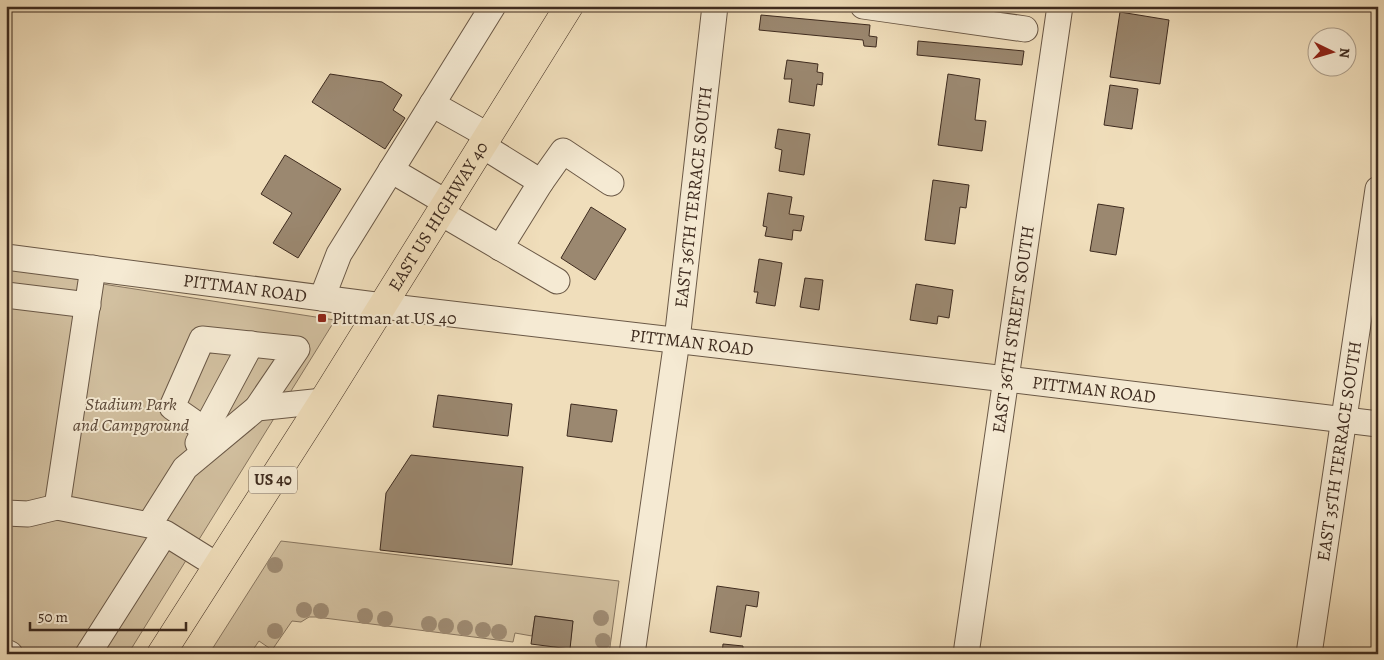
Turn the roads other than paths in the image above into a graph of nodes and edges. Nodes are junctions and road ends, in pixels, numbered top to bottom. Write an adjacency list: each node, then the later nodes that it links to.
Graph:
1 (493, 6): 7 (street)
2 (569, 6): 8 (main road, EAST US HIGHWAY 40 / US 40)
3 (716, 6): 22 (street, EAST 36TH TERRACE SOUTH)
4 (863, 6): 6 (street)
5 (1060, 6): 24 (street, EAST 36TH STREET SOUTH)
6 (1025, 29)
7 (432, 104): 8 (street); 9 (street)
8 (486, 141): 10 (street); 13 (main road, EAST US HIGHWAY 40 / US 40)
9 (391, 170): 13 (street); 19 (street)
10 (541, 182): 11 (street); 14 (street)
11 (611, 183)
12 (1378, 189): 27 (street, EAST 35TH TERRACE SOUTH)
13 (444, 208): 14 (street); 21 (main road, EAST US HIGHWAY 40 / US 40)
14 (500, 248): 17 (street)
15 (6, 257): 16 (street, PITTMAN ROAD)
16 (93, 268): 19 (street, PITTMAN ROAD); 20 (street)
17 (557, 281)
18 (6, 295): 20 (street)
19 (322, 298): 21 (street, PITTMAN ROAD)
20 (88, 305): 31 (street)
21 (383, 306): 22 (street, PITTMAN ROAD); 25 (main road, EAST US HIGHWAY 40 / US 40)
22 (677, 340): 24 (street, PITTMAN ROAD); 39 (street, EAST 36TH TERRACE SOUTH)
23 (251, 344): 26 (street); 29 (street); 29 (street)
24 (1006, 378): 27 (street, PITTMAN ROAD); 40 (street, EAST 36TH STREET SOUTH)
25 (323, 402): 26 (street); 34 (main road, EAST US HIGHWAY 40 / US 40)
26 (257, 408): 30 (street)
27 (1342, 420): 28 (street, PITTMAN ROAD); 41 (street, EAST 35TH TERRACE SOUTH)
28 (1378, 424)
29 (205, 430): 30 (street)
30 (185, 468): 33 (street)
31 (57, 507): 32 (street); 33 (street)
32 (6, 512)
33 (157, 529): 34 (street); 37 (street)
34 (218, 566): 38 (main road, EAST US HIGHWAY 40 / US 40)
35 (6, 652): 36 (street)
36 (10, 654)
37 (88, 654)
38 (161, 654)
39 (632, 654)
40 (966, 654)
41 (1308, 654)

